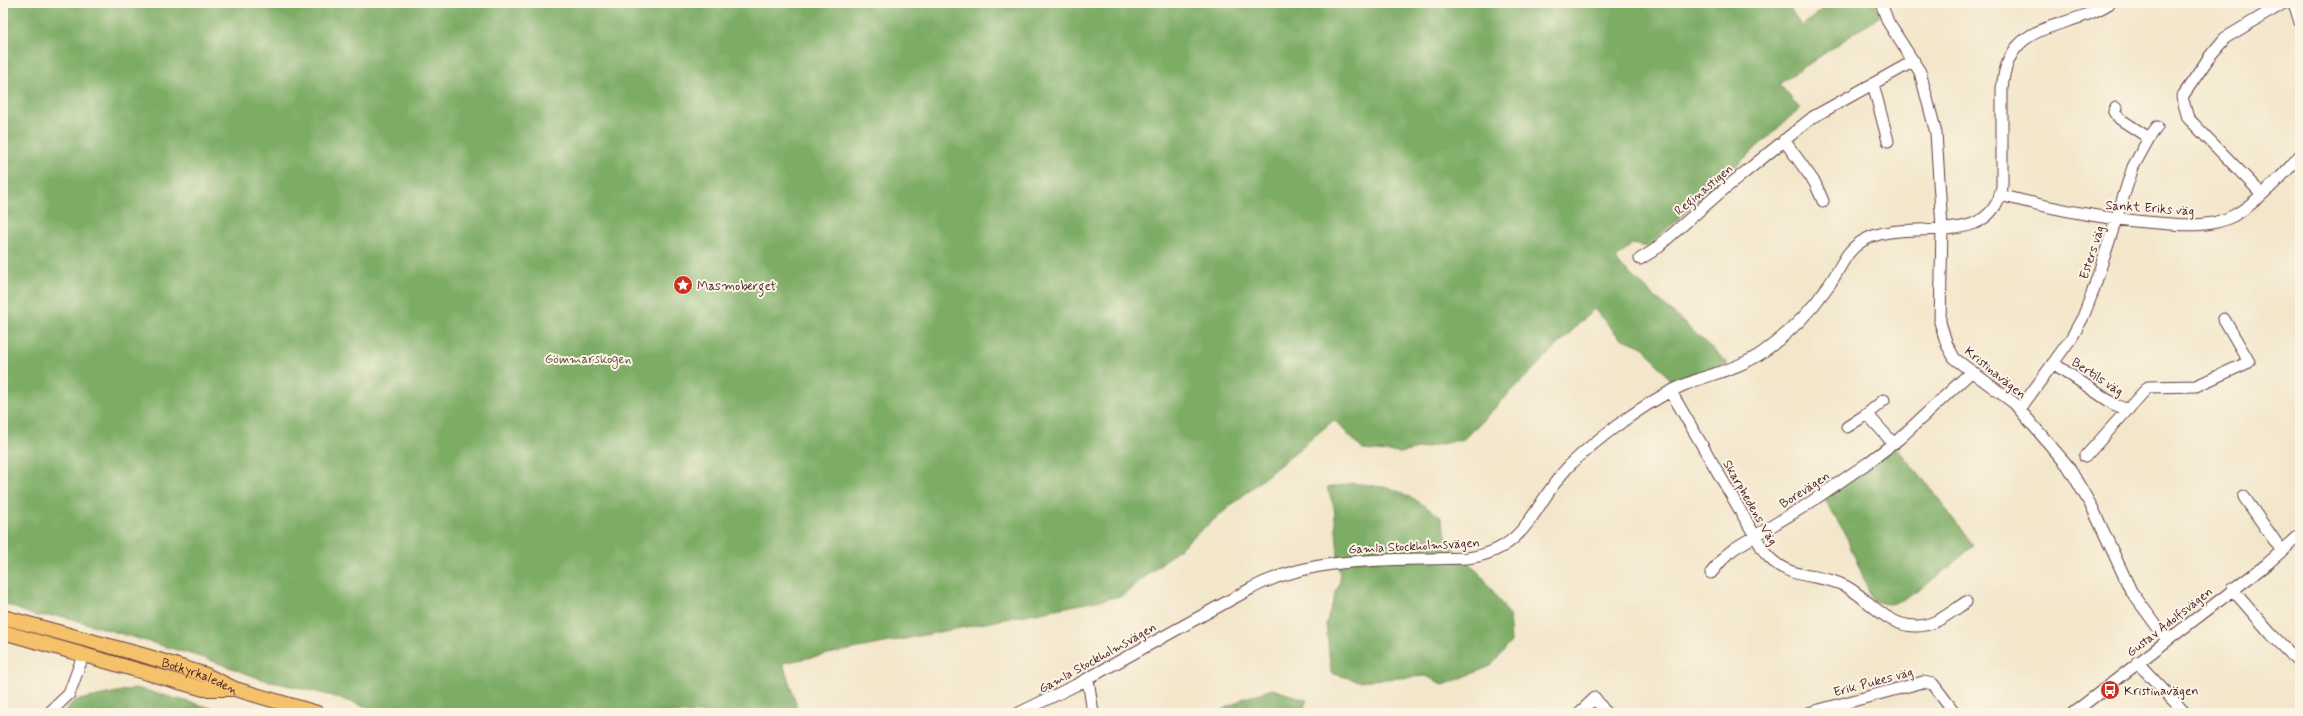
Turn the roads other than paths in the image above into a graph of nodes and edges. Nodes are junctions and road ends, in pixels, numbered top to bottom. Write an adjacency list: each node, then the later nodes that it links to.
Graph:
1 (1881, 3): 6 (street, Kristinavägen)
2 (2110, 3): 15 (street, Gamla Stockholmsvägen)
3 (2284, 3): 14 (street)
4 (2294, 3): 5 (street)
5 (2300, 22)
6 (1914, 61): 7 (street, Reginastigen); 18 (street, Kristinavägen)
7 (1873, 84): 11 (street, Reginastigen); 12 (street)
8 (2116, 108): 10 (street)
9 (2157, 128): 10 (street, Esters väg)
10 (2149, 138): 17 (street, Esters väg)
11 (1784, 140): 16 (street); 19 (street, Reginastigen)
12 (1888, 141)
13 (2300, 155): 14 (street, Sankt Eriks väg)
14 (2261, 193): 17 (street, Sankt Eriks väg)
15 (2000, 195): 17 (street, Sankt Eriks väg); 18 (street, Gamla Stockholmsvägen)
16 (1823, 201)
17 (2117, 220): 21 (street, Esters väg)
18 (1942, 228): 22 (street, Kristinavägen); 23 (street, Gamla Stockholmsvägen)
19 (1640, 259)
20 (2224, 319): 26 (street)
21 (2053, 363): 25 (street, Esters väg); 26 (street, Bertils väg)
22 (1971, 372): 25 (street, Kristinavägen); 29 (street, Borevägen)
23 (1670, 392): 32 (street, Skarphedens Väg); 46 (street, Gamla Stockholmsvägen)
24 (1884, 400): 27 (street)
25 (2020, 409): 41 (street, Kristinavägen)
26 (2128, 410): 30 (street)
27 (1867, 414): 28 (street); 29 (street)
28 (1847, 427)
29 (1894, 444): 32 (street, Borevägen)
30 (2084, 457)
31 (2244, 497): 34 (street)
32 (1754, 536): 35 (street, Borevägen); 37 (street, Skarphedens Väg)
33 (2299, 537): 34 (street, Gustav Adolfsvägen)
34 (2282, 552): 36 (street, Gustav Adolfsvägen)
35 (1711, 573)
36 (2232, 589): 41 (street, Gustav Adolfsvägen); 45 (street)
37 (1966, 602)
38 (3, 617): 40 (main road, Botkyrkaleden)
39 (3, 632): 42 (main road, Botkyrkaleden)
40 (67, 634): 42 (main road); 43 (main road, Botkyrkaleden)
41 (2166, 640): 44 (street, Gustav Adolfsvägen)
42 (83, 656): 43 (main road); 47 (main road, Botkyrkaleden); 48 (street)
43 (162, 661): 47 (main road, Botkyrkaleden)
44 (2137, 662): 56 (street, Gustav Adolfsvägen); 57 (street)
45 (2300, 663)
46 (1088, 679): 50 (street, Gamla Stockholmsvägen); 51 (street)
47 (235, 689): 49 (main road)
48 (49, 713)
49 (317, 713)
50 (1019, 713)
51 (1093, 713)
52 (1579, 713): 53 (street)
53 (1606, 713)
54 (1808, 713): 55 (street, Erik Pukes väg)
55 (1955, 713)
56 (2073, 713)
57 (2185, 713)

